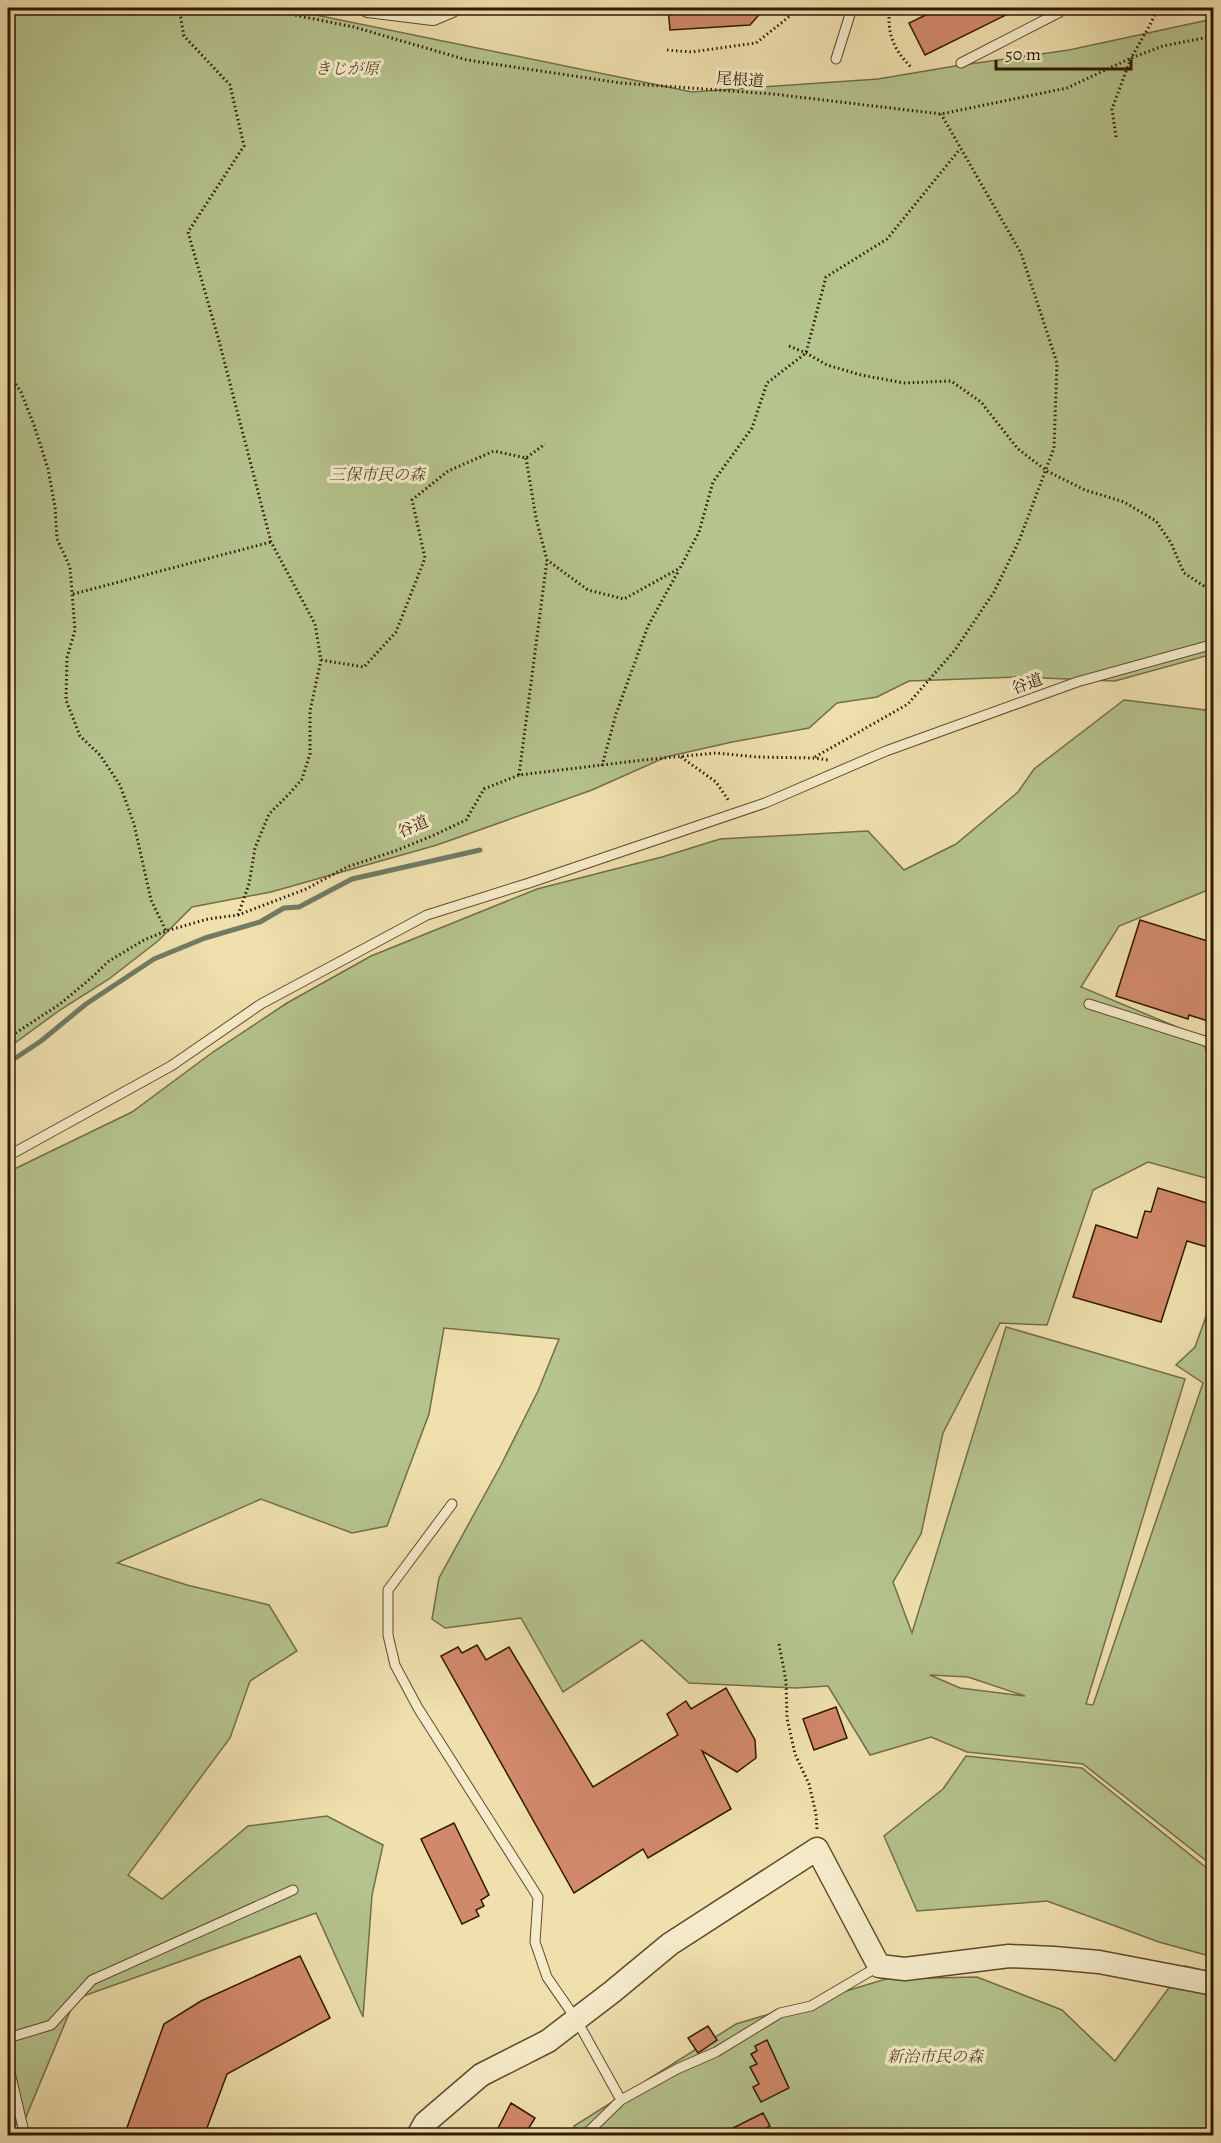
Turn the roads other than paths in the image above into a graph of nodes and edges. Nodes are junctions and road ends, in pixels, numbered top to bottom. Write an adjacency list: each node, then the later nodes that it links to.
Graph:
1 (368, 8): 2 (street)
2 (452, 8)
3 (852, 8): 5 (lane)
4 (1061, 8): 6 (lane)
5 (836, 59)
6 (961, 63)
7 (1214, 644): 10 (lane, 谷道)
8 (1089, 1004): 9 (lane)
9 (1214, 1057)
10 (8, 1156)
11 (452, 1504): 15 (lane)
12 (292, 1890): 16 (lane)
13 (879, 1966): 14 (street); 15 (street); 18 (lane)
14 (1214, 1984)
15 (576, 2019): 18 (lane); 20 (street)
16 (8, 2038)
17 (8, 2064): 19 (lane)
18 (621, 2100): 21 (lane)
19 (25, 2136)
20 (418, 2136)
21 (584, 2136)

